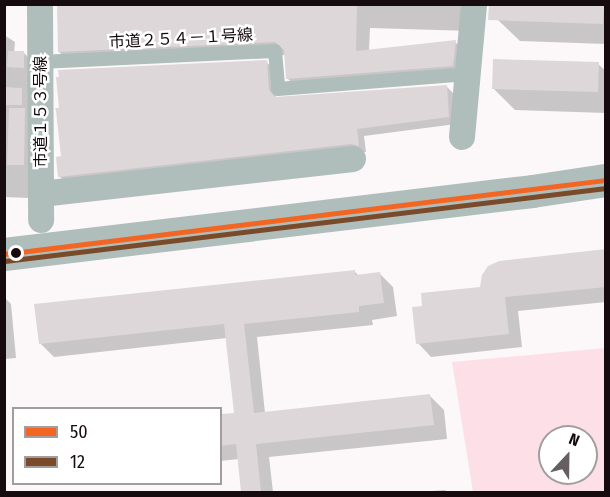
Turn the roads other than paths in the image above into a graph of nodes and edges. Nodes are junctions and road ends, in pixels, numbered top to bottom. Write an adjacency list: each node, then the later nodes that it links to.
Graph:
1 (40, 4): 3 (street, 市道１５３号線)
2 (474, 4): 4 (street)
3 (40, 62): 4 (lane, 市道２５４－１号線); 8 (street, 市道１５３号線)
4 (468, 74): 5 (street)
5 (462, 137)
6 (353, 159): 8 (street)
7 (606, 180): 10 (street)
8 (41, 194): 9 (street, 市道１５３号線)
9 (41, 220)
10 (4, 254)

